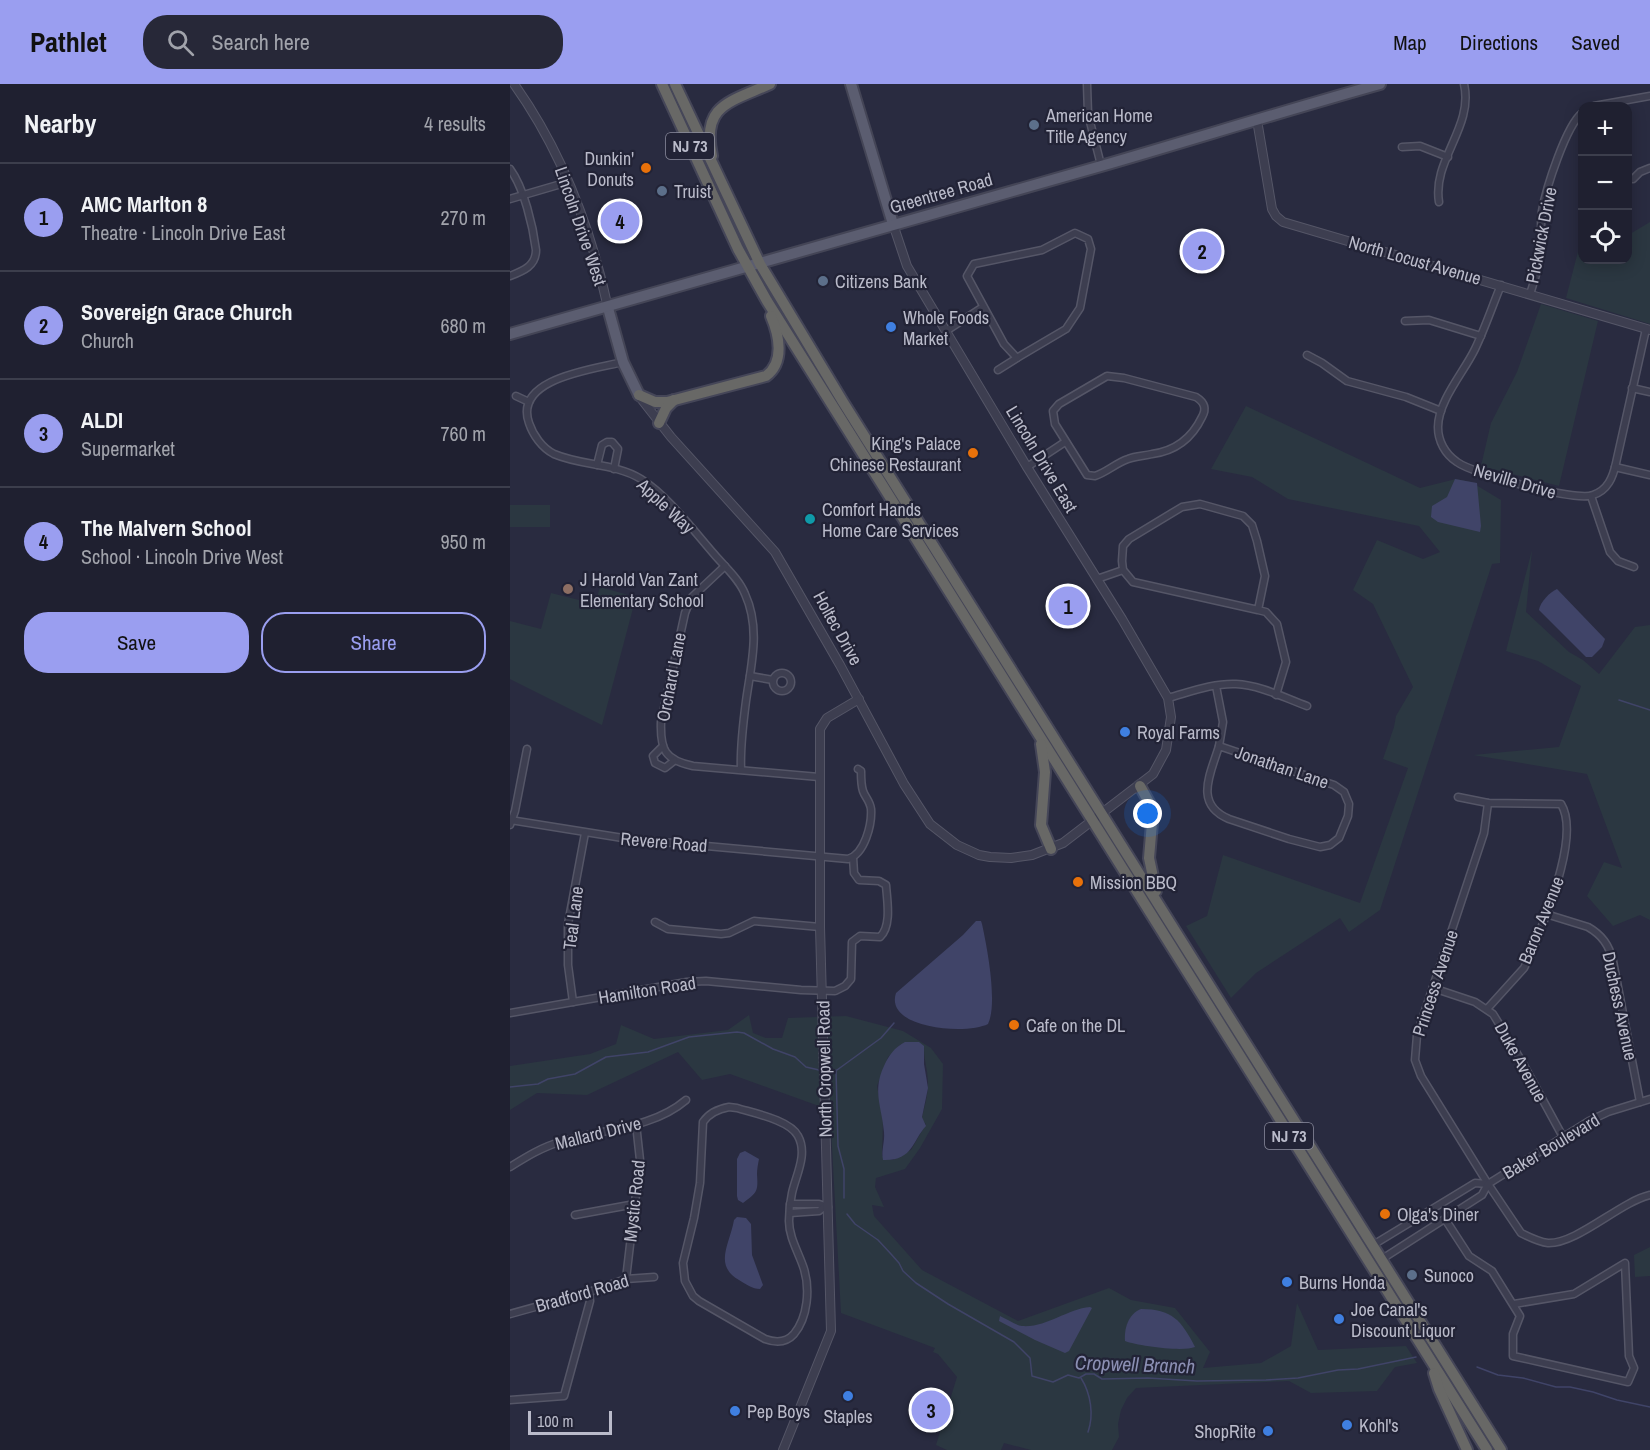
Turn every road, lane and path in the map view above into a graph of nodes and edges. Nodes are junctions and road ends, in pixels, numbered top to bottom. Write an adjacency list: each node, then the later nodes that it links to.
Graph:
1 (514, 84): 20 (street, Lincoln Drive West)
2 (662, 84): 26 (highway, NJ 73)
3 (675, 84): 18 (highway, NJ 73)
4 (770, 84): 18 (highway)
5 (851, 84): 24 (main road, Lincoln Drive East)
6 (1087, 84): 15 (street)
7 (1380, 84): 12 (main road, Greentree Road)
8 (1464, 84): 14 (street)
9 (1650, 96): 10 (street)
10 (1616, 102)
11 (1578, 116): 29 (street, Pickwick Drive)
12 (1257, 120): 15 (main road, Greentree Road); 28 (street, North Locust Avenue)
13 (1402, 147): 14 (street)
14 (1448, 157): 23 (street)
15 (1101, 165): 24 (main road, Greentree Road)
16 (1650, 168): 19 (street)
17 (510, 169): 21 (street)
18 (716, 174): 25 (highway, NJ 73)
19 (1633, 179)
20 (568, 182): 21 (street); 32 (street, Lincoln Drive West)
21 (523, 195): 22 (street); 27 (street)
22 (510, 199)
23 (1438, 202)
24 (893, 224): 25 (main road, Greentree Road); 35 (street, Lincoln Drive East)
25 (760, 264): 26 (main road, Greentree Road); 80 (highway, NJ 73)
26 (748, 268): 30 (highway, NJ 73); 32 (main road, Greentree Road)
27 (510, 276)
28 (1501, 285): 29 (street, North Locust Avenue); 37 (street, Neville Drive)
29 (1530, 294): 34 (street, North Locust Avenue)
30 (767, 302): 46 (highway); 69 (highway, NJ 73)
31 (982, 307): 35 (street); 39 (street); 39 (street)
32 (608, 308): 36 (main road, Greentree Road); 40 (main road, Holtec Drive)
33 (1405, 321): 37 (street)
34 (1648, 330): 42 (street)
35 (945, 331): 52 (street, Lincoln Drive East)
36 (510, 334)
37 (1481, 336): 48 (street, Neville Drive)
38 (1307, 355): 48 (street)
39 (1017, 358): 41 (street)
40 (623, 362): 44 (main road, Holtec Drive); 47 (street)
41 (998, 370)
42 (1632, 388): 43 (street); 53 (street)
43 (1650, 392)
44 (639, 395): 46 (highway); 49 (street, Holtec Drive)
45 (516, 396): 47 (street)
46 (674, 400): 49 (highway)
47 (529, 402): 51 (street, Apple Way)
48 (1441, 411): 56 (street, Neville Drive)
49 (659, 423): 67 (street, Holtec Drive)
50 (1065, 442): 50 (street); 52 (street)
51 (597, 465): 54 (street, Apple Way); 54 (street)
52 (1027, 467): 60 (street, Lincoln Drive East)
53 (1616, 467): 55 (street); 56 (street)
54 (614, 469): 57 (street, Apple Way)
55 (1650, 475)
56 (1591, 496): 58 (street)
57 (725, 566): 62 (street, Apple Way); 70 (street, Orchard Lane)
58 (1634, 567)
59 (1123, 570): 60 (street); 61 (street); 61 (street)
60 (1097, 579): 66 (street, Lincoln Drive East)
61 (1258, 610): 65 (street)
62 (750, 676): 63 (street); 74 (street, Apple Way)
63 (773, 680)
64 (1216, 686): 65 (street); 66 (street); 71 (street, Jonathan Lane)
65 (1276, 695): 68 (street)
66 (1168, 698): 77 (street, Lincoln Drive East)
67 (859, 699): 76 (street, North Cropwell Road); 84 (street, Holtec Drive)
68 (1307, 706)
69 (1040, 738): 81 (highway, NJ 73); 84 (highway)
70 (663, 746): 73 (street, Orchard Lane); 73 (street)
71 (1219, 746): 71 (street, Jonathan Lane)
72 (527, 750): 82 (street)
73 (674, 761): 74 (street)
74 (741, 769): 76 (street)
75 (858, 769): 86 (street)
76 (819, 777): 85 (street, North Cropwell Road)
77 (1140, 786): 80 (street, Lincoln Drive East); 88 (highway)
78 (1458, 797): 79 (street)
79 (1488, 803): 87 (street, Baron Avenue); 91 (street, Princess Avenue)
80 (1102, 814): 81 (street, Lincoln Drive East); 88 (highway, NJ 73)
81 (1092, 821): 84 (street, Holtec Drive); 108 (highway, NJ 73)
82 (511, 822): 83 (street, Revere Road)
83 (585, 833): 85 (street, Revere Road); 93 (street, Teal Lane)
84 (1051, 849)
85 (819, 856): 86 (street, Revere Road); 90 (street, North Cropwell Road)
86 (853, 857): 92 (street)
87 (1546, 914): 94 (street, Baron Avenue); 98 (street, Duchess Avenue)
88 (1168, 918): 112 (highway, NJ 73)
89 (655, 922): 90 (street)
90 (820, 927): 92 (street, North Cropwell Road)
91 (1433, 988): 94 (street, Duke Avenue); 102 (street, Princess Avenue)
92 (822, 990): 93 (street, Hamilton Road); 106 (street, North Cropwell Road)
93 (573, 1002): 95 (street, Hamilton Road)
94 (1487, 1009): 100 (street, Duke Avenue)
95 (510, 1013)
96 (1650, 1099): 98 (street, Baker Boulevard)
97 (686, 1100): 99 (street, Mallard Drive)
98 (1640, 1102): 100 (street, Baker Boulevard)
99 (636, 1124): 101 (street, Mallard Drive); 104 (street, Mystic Road)
100 (1563, 1137): 102 (street, Baker Boulevard)
101 (510, 1167)
102 (1488, 1184): 103 (street, Princess Avenue); 107 (street, Baker Boulevard); 111 (street, Baker Boulevard)
103 (1650, 1195)
104 (635, 1204): 110 (street); 115 (street, Mystic Road)
105 (790, 1204): 106 (street); 109 (street); 109 (street)
106 (826, 1207): 109 (street); 122 (street, North Cropwell Road)
107 (1433, 1208): 111 (street); 112 (street, Baker Boulevard)
108 (1336, 1211): 113 (highway); 119 (highway, NJ 73)
109 (790, 1213)
110 (575, 1215)
111 (1443, 1220): 113 (street, Baker Boulevard); 117 (street)
112 (1373, 1245): 113 (highway, NJ 73)
113 (1382, 1259): 121 (highway, NJ 73)
114 (654, 1277): 115 (street, Bradford Road)
115 (626, 1279): 116 (street, Bradford Road)
116 (589, 1292): 118 (street, Bradford Road); 120 (street)
117 (1514, 1304): 117 (street)
118 (510, 1313)
119 (1431, 1361): 123 (highway); 124 (highway, NJ 73)
120 (510, 1400)
121 (1501, 1449)
122 (783, 1450)
123 (1467, 1450)
124 (1487, 1450)

